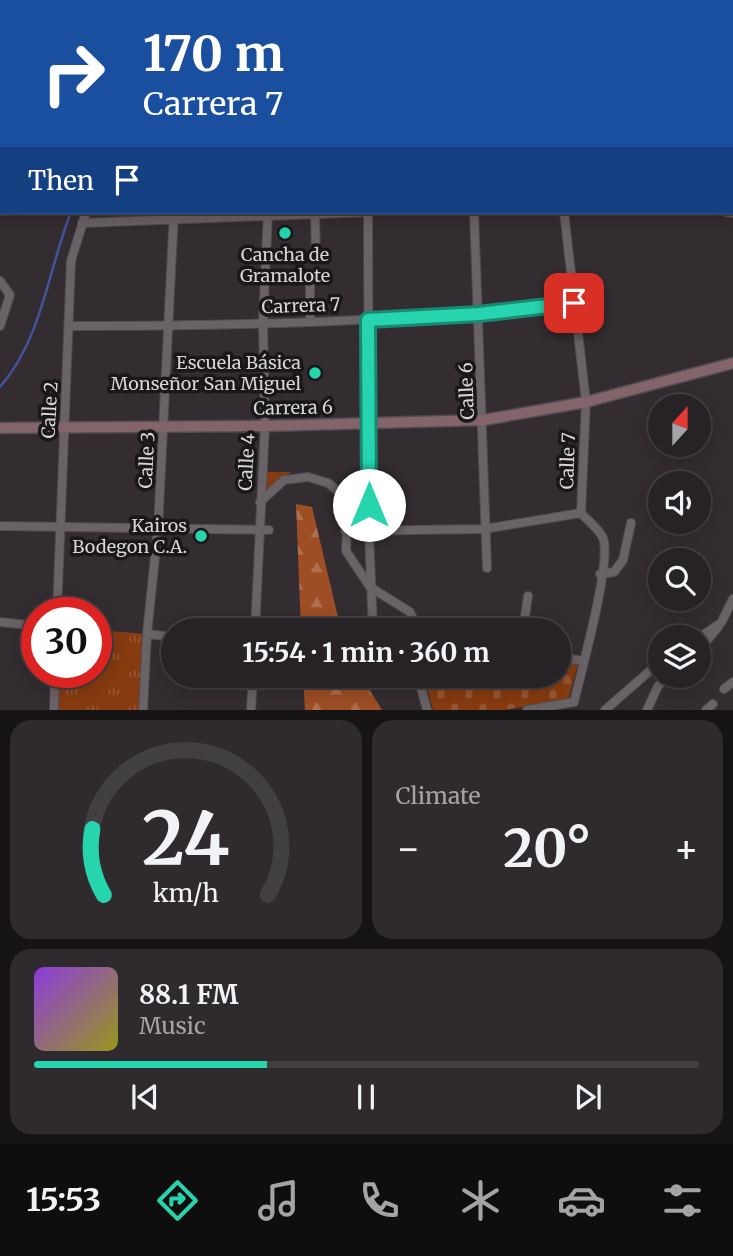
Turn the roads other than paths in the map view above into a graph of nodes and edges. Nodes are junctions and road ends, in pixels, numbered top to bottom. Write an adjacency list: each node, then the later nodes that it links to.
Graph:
1 (85, 214): 8 (street, Calle 2)
2 (268, 214): 3 (street); 7 (street); 16 (street, Calle 4)
3 (315, 214): 9 (street)
4 (369, 214): 14 (street)
5 (474, 214): 13 (street, Calle 6)
6 (564, 214): 12 (street, Calle 7)
7 (173, 216): 8 (street); 18 (street, Calle 3)
8 (82, 223): 19 (street, Calle 2)
9 (316, 258)
10 (310, 280): 15 (street)
11 (0, 281): 17 (street)
12 (574, 303): 13 (street, Carrera 7); 21 (street, Calle 7)
13 (479, 314): 14 (street, Carrera 7); 22 (street, Calle 6)
14 (368, 320): 15 (street, Carrera 7); 23 (street)
15 (310, 321): 16 (street, Carrera 7)
16 (262, 323): 18 (street, Carrera 7); 26 (street, Calle 4)
17 (0, 326)
18 (169, 326): 19 (street, Carrera 7); 25 (street, Calle 3)
19 (70, 327): 24 (street, Calle 2)
20 (733, 363): 21 (main road, Carrera 6)
21 (586, 402): 22 (main road, Carrera 6); 29 (street, Calle 7)
22 (484, 420): 23 (main road, Carrera 6); 34 (street, Calle 6)
23 (369, 424): 26 (main road, Carrera 6); 38 (street)
24 (66, 426): 25 (main road, Carrera 6); 27 (main road, Carrera 6); 32 (street, Calle 2)
25 (164, 426): 26 (main road, Carrera 6); 33 (street, Calle 3)
26 (265, 426): 28 (street, Calle 4)
27 (0, 428)
28 (260, 502): 35 (street, Calle 4); 37 (street)
29 (581, 513): 34 (street); 40 (street, Calle 7)
30 (631, 523): 40 (street)
31 (0, 526): 32 (street)
32 (59, 526): 33 (street); 43 (street, Calle 2)
33 (158, 528): 35 (street); 53 (street, Calle 3)
34 (484, 529): 38 (street); 39 (street, Calle 6)
35 (259, 530): 36 (street); 45 (street, Calle 4)
36 (270, 530)
37 (345, 531): 38 (street); 41 (street)
38 (369, 532): 41 (street)
39 (487, 568)
40 (600, 574): 57 (street, Calle 7)
41 (370, 587): 46 (street); 47 (street)
42 (528, 596): 48 (street)
43 (57, 597)
44 (733, 599): 50 (street)
45 (255, 618)
46 (372, 618)
47 (413, 618)
48 (525, 618)
49 (0, 622): 51 (street)
50 (721, 623): 52 (street); 55 (street)
51 (21, 624)
52 (711, 630)
53 (147, 634): 54 (street); 67 (street, Calle 3)
54 (161, 635)
55 (711, 636)
56 (571, 659): 57 (street)
57 (584, 661): 65 (street, Calle 7)
58 (648, 672): 72 (street)
59 (733, 682): 64 (street)
60 (55, 688): 66 (street)
61 (252, 688): 68 (street)
62 (421, 688): 69 (street)
63 (657, 688): 73 (street)
64 (724, 689)
65 (574, 702): 70 (street); 71 (street)
66 (54, 710)
67 (143, 710)
68 (251, 710)
69 (427, 710)
70 (527, 710)
71 (580, 710)
72 (605, 710)
73 (647, 710)

